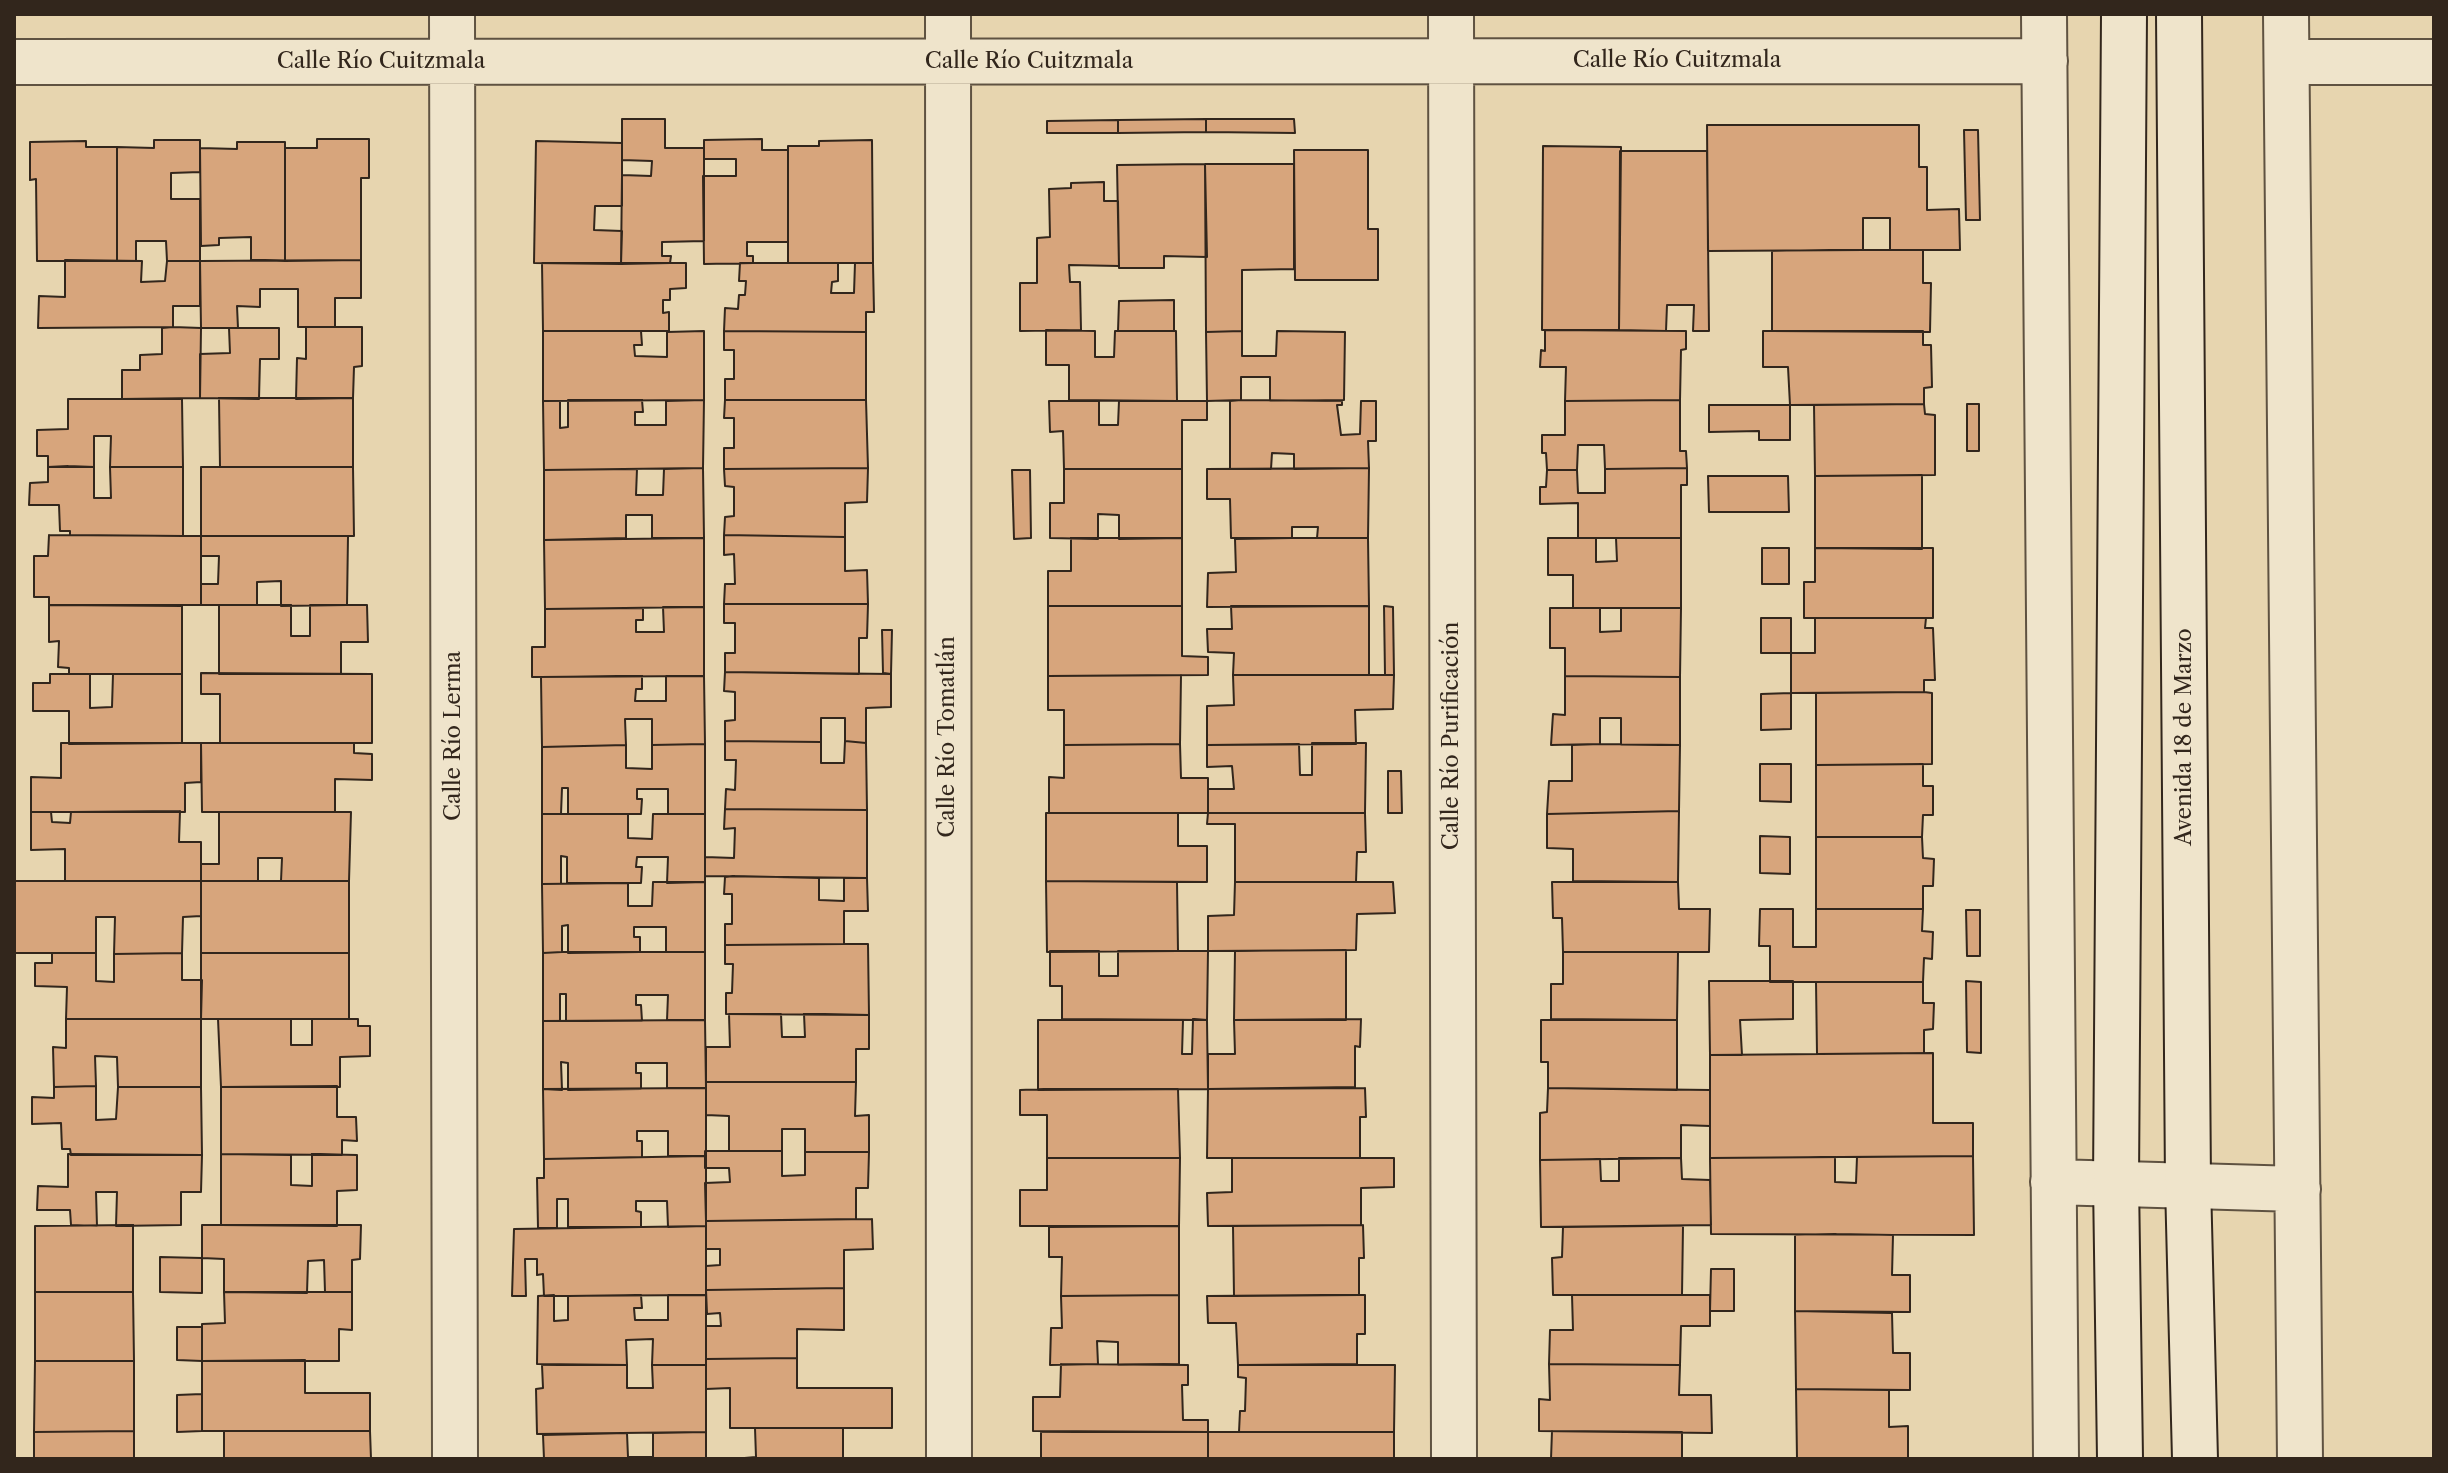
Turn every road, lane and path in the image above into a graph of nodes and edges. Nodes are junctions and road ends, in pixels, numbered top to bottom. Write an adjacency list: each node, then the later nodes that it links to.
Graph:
1 (452, 14): 11 (street, Calle Río Lerma)
2 (948, 14): 12 (street, Calle Río Tomatlán)
3 (1451, 14): 8 (street, Calle Río Purificación)
4 (2044, 14): 9 (street)
5 (2124, 14): 16 (street)
6 (2179, 14): 17 (street, Avenida 18 de Marzo)
7 (2286, 14): 13 (street)
8 (1450, 61): 9 (street, Calle Río Cuitzmala); 12 (street, Calle Río Cuitzmala); 21 (street, Calle Río Purificación)
9 (2045, 61): 15 (street)
10 (14, 62): 11 (street, Calle Río Cuitzmala)
11 (452, 62): 12 (street, Calle Río Cuitzmala); 19 (street, Calle Río Lerma)
12 (948, 62): 20 (street, Calle Río Tomatlán)
13 (2287, 62): 14 (street); 18 (street)
14 (2434, 62)
15 (2053, 1182): 16 (street); 22 (street)
16 (2116, 1182): 17 (street); 23 (street)
17 (2188, 1184): 18 (street); 24 (street, Avenida 18 de Marzo)
18 (2298, 1189): 25 (street)
19 (455, 1459)
20 (949, 1459)
21 (1454, 1459)
22 (2056, 1459)
23 (2120, 1459)
24 (2195, 1459)
25 (2300, 1459)

